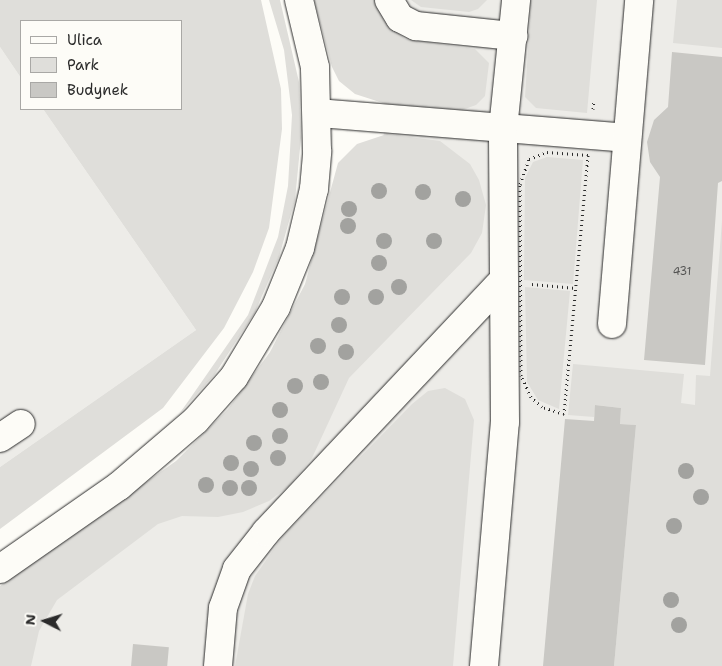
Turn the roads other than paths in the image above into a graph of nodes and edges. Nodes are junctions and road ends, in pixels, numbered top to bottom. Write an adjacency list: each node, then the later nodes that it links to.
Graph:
1 (299, 0): 6 (street)
2 (389, 0): 5 (street)
3 (516, 0): 5 (street)
4 (639, 0): 8 (street)
5 (513, 36): 7 (street)
6 (318, 113): 7 (street); 11 (street)
7 (503, 129): 8 (street); 9 (street)
8 (627, 138): 10 (street)
9 (512, 283): 12 (street); 13 (street)
10 (612, 324)
11 (0, 569)
12 (218, 666)
13 (484, 666)

